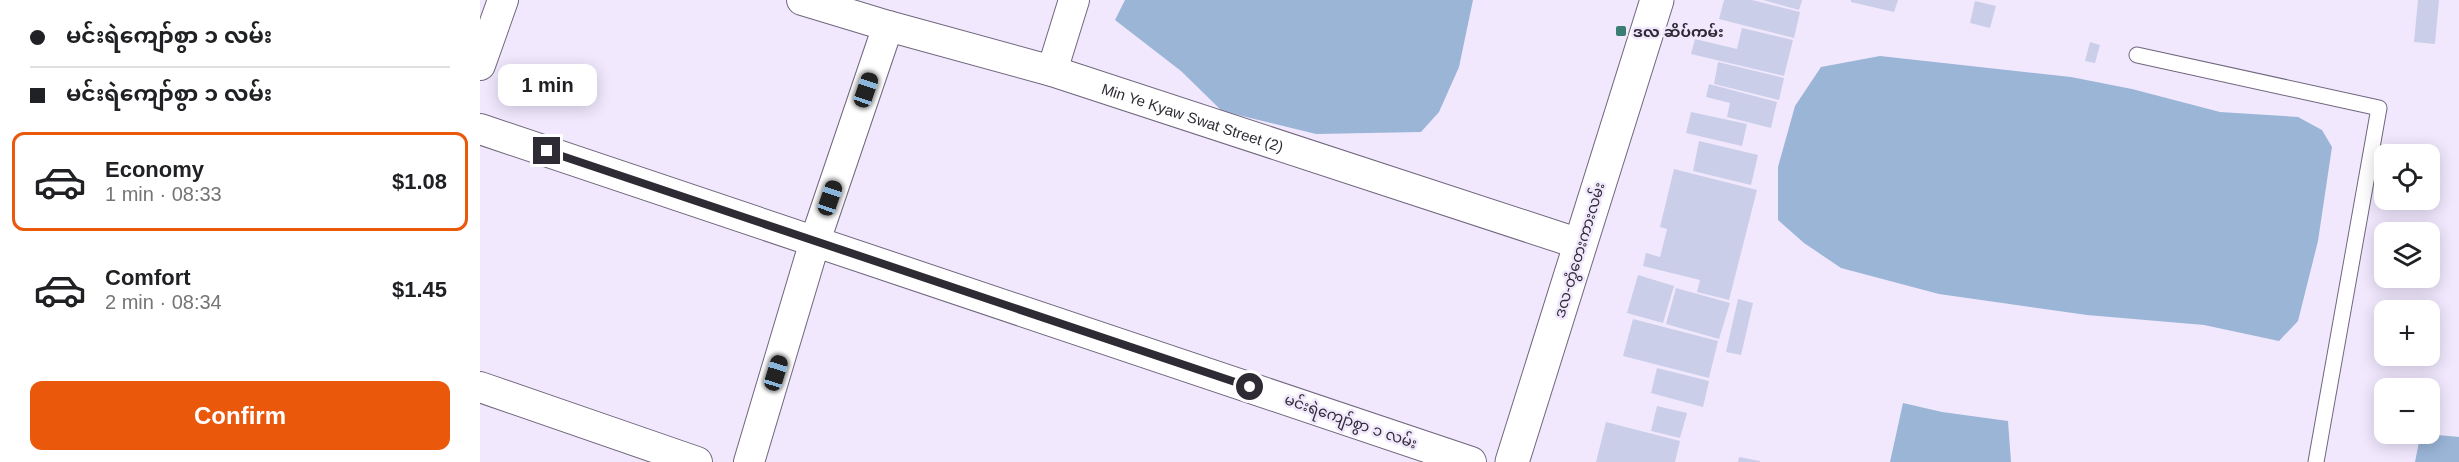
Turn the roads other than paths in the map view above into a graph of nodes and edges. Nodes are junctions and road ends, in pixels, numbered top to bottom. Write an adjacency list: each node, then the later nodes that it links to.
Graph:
1 (503, 0): 7 (street)
2 (802, 0): 5 (street, Min Ye Kyaw Swat Street (2))
3 (1074, 0): 8 (street)
4 (1657, 0): 11 (main road, ဒလ-တွံတေးကားလမ်း)
5 (888, 26): 8 (street, Min Ye Kyaw Swat Street (2)); 10 (street)
6 (2137, 55): 17 (lane)
7 (480, 66)
8 (1053, 71): 11 (street, Min Ye Kyaw Swat Street (2))
9 (480, 129): 10 (street, မင်းရဲကျော်စွာ ၁ လမ်း)
10 (815, 240): 14 (street); 15 (street, မင်းရဲကျော်စွာ ၁ လမ်း)
11 (1580, 244): 16 (main road, ဒလ-တွံတေးကားလမ်း)
12 (480, 387): 13 (street)
13 (697, 462)
14 (749, 462)
15 (1471, 462)
16 (1512, 462)
17 (2316, 462)

